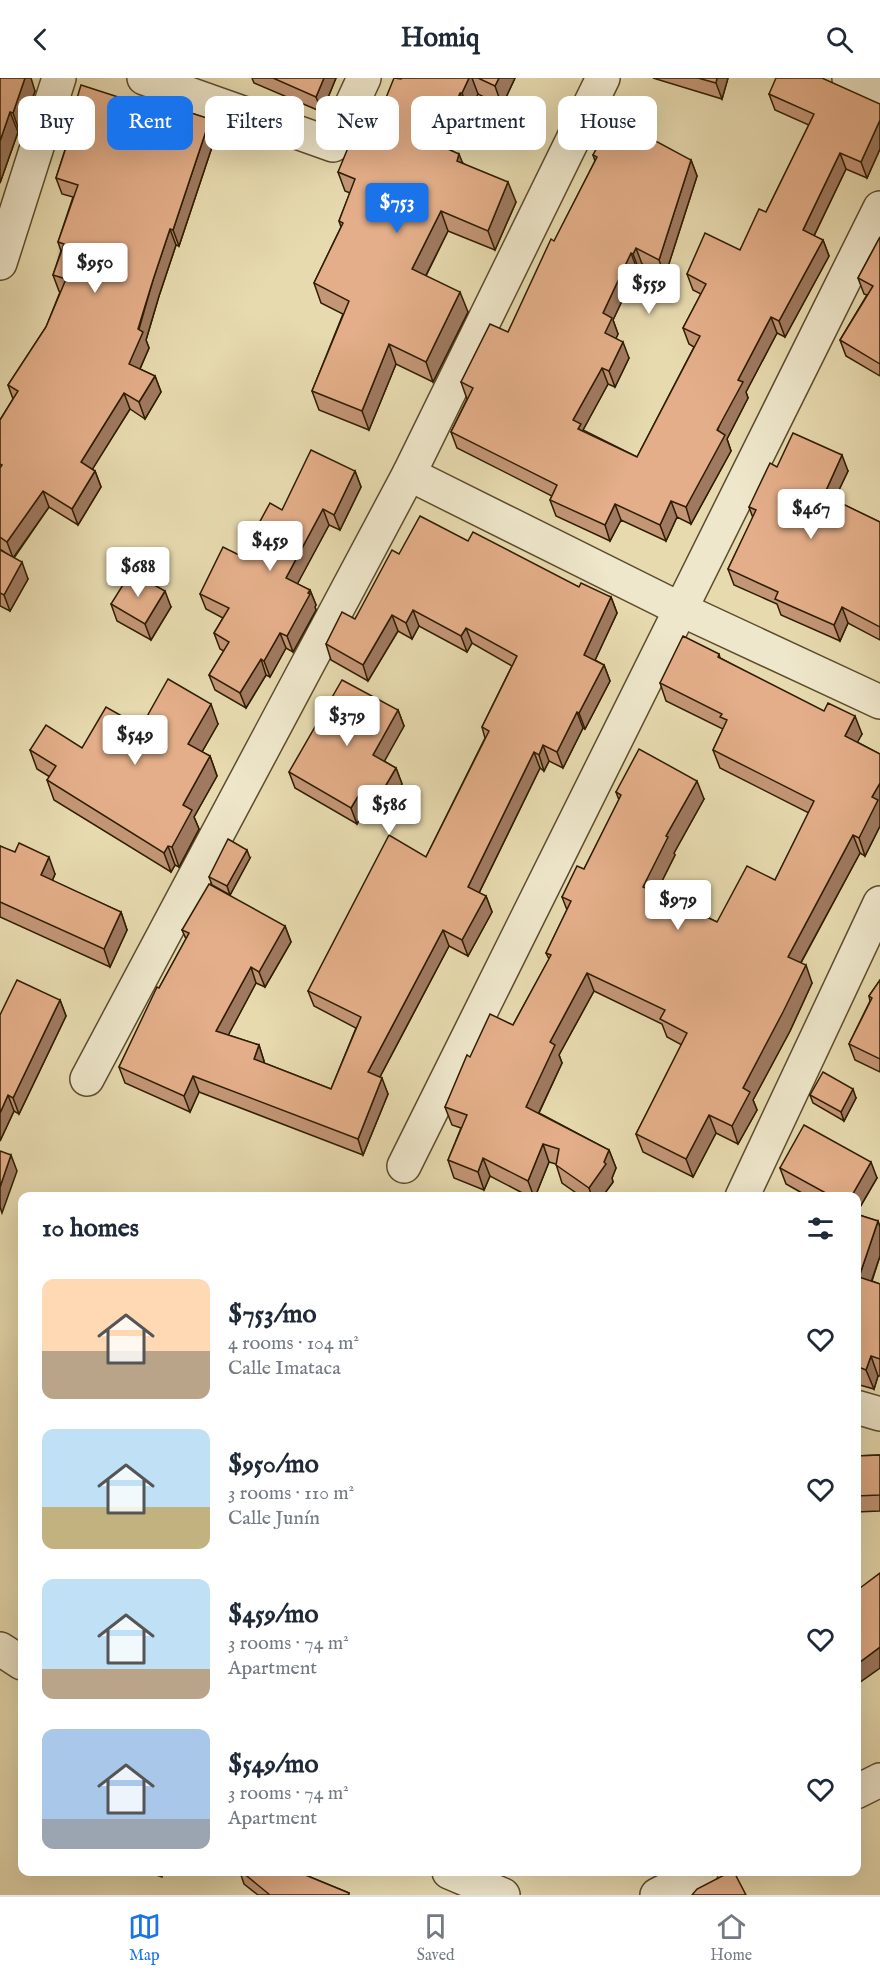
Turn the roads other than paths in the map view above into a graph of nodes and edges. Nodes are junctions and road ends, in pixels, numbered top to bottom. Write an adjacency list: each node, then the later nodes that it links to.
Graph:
1 (58, 78): 8 (street)
2 (144, 78): 3 (street)
3 (364, 78)
4 (603, 78): 9 (street)
5 (849, 78): 6 (street)
6 (880, 94)
7 (880, 208): 10 (street)
8 (0, 263)
9 (409, 474): 10 (street); 13 (street)
10 (680, 609): 11 (street); 14 (street)
11 (880, 702)
12 (880, 903): 15 (street)
13 (87, 1079)
14 (404, 1166)
15 (744, 1192)
16 (861, 1408): 17 (street)
17 (880, 1414)
18 (0, 1649): 19 (street)
19 (18, 1660)
20 (880, 1780): 21 (street)
21 (861, 1790)
22 (458, 1876): 24 (street)
23 (693, 1876): 25 (street)
24 (503, 1895)
25 (657, 1895)

